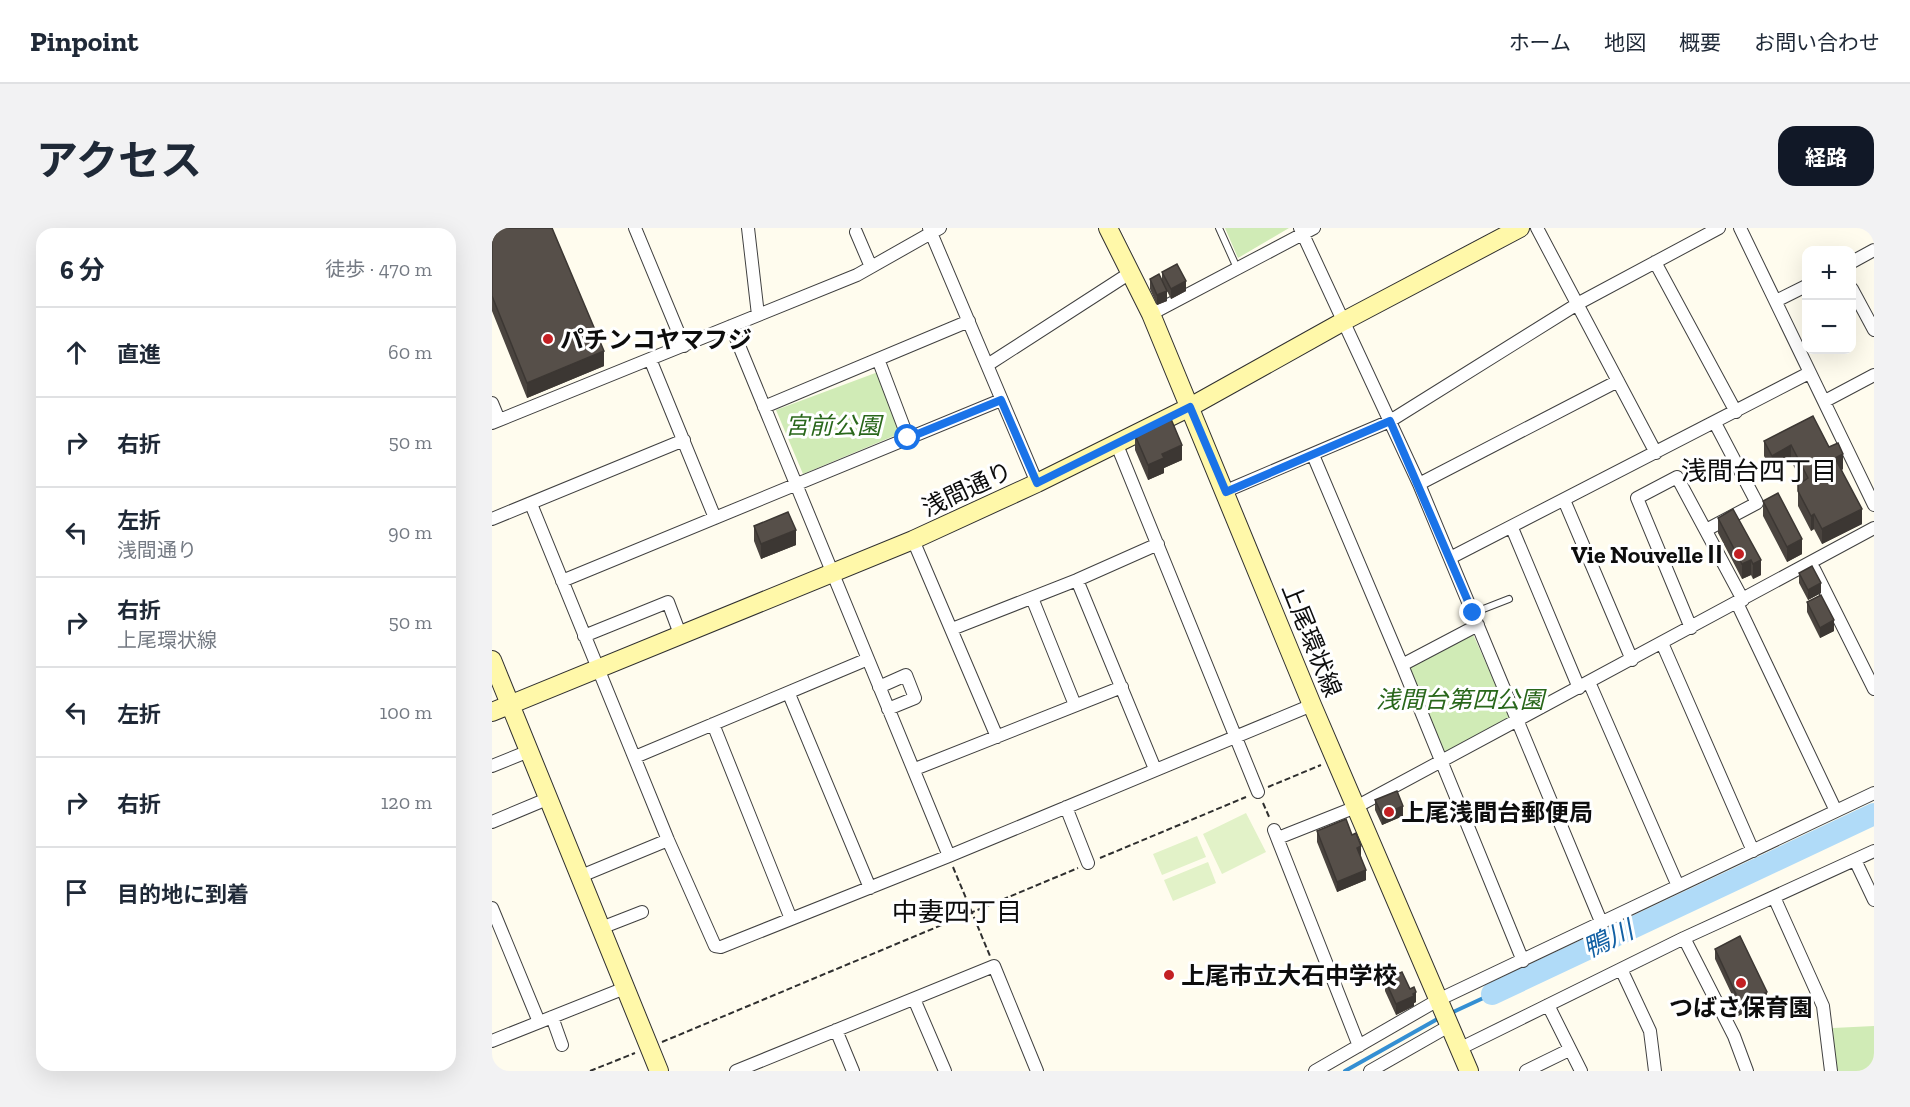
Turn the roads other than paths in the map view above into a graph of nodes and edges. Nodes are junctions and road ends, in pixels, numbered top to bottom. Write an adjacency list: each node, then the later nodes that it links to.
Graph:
1 (635, 228): 29 (street)
2 (748, 228): 24 (street)
3 (1108, 228): 18 (street, 上尾環状線)
4 (1219, 228): 17 (lane)
5 (1314, 228): 11 (street)
6 (1520, 228): 26 (street, 浅間通り)
7 (1537, 228): 22 (street)
8 (1719, 228): 15 (street)
9 (1740, 228): 21 (street)
10 (934, 230): 16 (street); 25 (street)
11 (1301, 231): 17 (street); 26 (street)
12 (856, 232): 16 (street)
13 (1874, 250): 14 (street)
14 (1856, 259)
15 (1655, 262): 22 (street); 41 (street)
16 (871, 267): 24 (street)
17 (1237, 268): 23 (street)
18 (1130, 273): 23 (street, 上尾環状線); 32 (street)
19 (1802, 287): 21 (street)
20 (1856, 298): 28 (street)
21 (1776, 301): 33 (street)
22 (1579, 303): 35 (street); 42 (street)
23 (1151, 314): 40 (street, 上尾環状線)
24 (758, 315): 27 (street)
25 (969, 321): 31 (street); 32 (street)
26 (1344, 321): 40 (street, 浅間通り); 42 (street)
27 (730, 326): 29 (street); 39 (street)
28 (1874, 330)
29 (684, 346): 30 (street)
30 (650, 359): 43 (street); 46 (street)
31 (878, 359): 39 (street); 45 (street)
32 (988, 364): 36 (street)
33 (1809, 373): 37 (street); 41 (street)
34 (1874, 375): 37 (street)
35 (1618, 381): 48 (street); 51 (street)
36 (1001, 400): 45 (street); 50 (street)
37 (1825, 401): 56 (street)
38 (492, 403): 43 (street)
39 (764, 406): 52 (street)
40 (1190, 407): 47 (street, 浅間通り); 53 (street, 上尾環状線)
41 (1736, 412): 44 (street)
42 (1390, 421): 49 (street); 51 (street)
43 (495, 422)
44 (1715, 423): 48 (street); 61 (street)
45 (908, 438): 52 (street)
46 (684, 440): 55 (street); 57 (street)
47 (1117, 445): 50 (street, 浅間通り); 63 (street)
48 (1656, 453): 54 (street)
49 (1313, 455): 53 (street); 82 (street)
50 (1037, 483): 62 (street, 浅間通り)
51 (1419, 484): 64 (street)
52 (796, 485): 57 (street); 66 (street)
53 (1226, 492): 91 (street, 上尾環状線)
54 (1564, 500): 59 (street); 81 (street)
55 (531, 504): 58 (street); 68 (street)
56 (1874, 505)
57 (715, 518): 68 (street)
58 (492, 519)
59 (1512, 528): 64 (street); 84 (street)
60 (1874, 528): 65 (street)
61 (1706, 530): 71 (street); 74 (street)
62 (913, 540): 66 (street, 浅間通り); 75 (street)
63 (1158, 544): 67 (street); 97 (street)
64 (1450, 558): 72 (street)
65 (1811, 563): 71 (street); 87 (street)
66 (832, 573): 76 (street, 浅間通り); 79 (street)
67 (1077, 580): 69 (street); 86 (street)
68 (562, 581): 77 (street)
69 (1032, 598): 75 (street); 90 (street)
70 (1509, 599): 72 (lane)
71 (1740, 602): 74 (street); 109 (street)
72 (1473, 613): 73 (street)
73 (1478, 625): 82 (street); 94 (street)
74 (1691, 628): 78 (street)
75 (952, 629): 96 (street)
76 (680, 634): 77 (street); 83 (street, 浅間通り)
77 (584, 636): 83 (street)
78 (1662, 643): 81 (street); 112 (street)
79 (868, 659): 85 (street); 88 (street)
80 (492, 660): 89 (street)
81 (1632, 660): 84 (street)
82 (1402, 665): 100 (street)
83 (598, 669): 89 (street, 浅間通り); 99 (street)
84 (1584, 685): 94 (street); 118 (street)
85 (879, 687): 92 (street); 92 (street)
86 (1122, 687): 90 (street); 103 (street)
87 (1874, 689)
88 (789, 694): 95 (street); 119 (street)
89 (511, 705): 93 (street, 浅間通り); 98 (street)
90 (1075, 705): 96 (street)
91 (1312, 705): 97 (street); 108 (street, 上尾環状線)
92 (888, 709): 102 (street)
93 (492, 712)
94 (1517, 720): 100 (street); 125 (street)
95 (713, 724): 99 (street); 124 (street)
96 (997, 737): 102 (street)
97 (1236, 737): 103 (street); 104 (street)
98 (529, 751): 101 (street); 106 (street)
99 (635, 757): 111 (street)
100 (1440, 761): 108 (street); 128 (street)
101 (492, 766)
102 (915, 770): 114 (street)
103 (1155, 770): 107 (street)
104 (1258, 792)
105 (1874, 793): 109 (street)
106 (547, 799): 110 (street); 117 (street)
107 (1066, 807): 114 (street); 116 (street)
108 (1356, 807): 132 (street, 上尾環状線); 140 (street)
109 (1836, 811): 112 (street)
110 (492, 822)
111 (668, 840): 117 (street); 124 (street)
112 (1753, 850): 118 (street)
113 (1874, 851): 115 (street)
114 (949, 856): 119 (street)
115 (1855, 860): 120 (street); 121 (street)
116 (1088, 863)
117 (581, 876): 126 (street)
118 (1678, 886): 125 (street)
119 (870, 888): 124 (street)
120 (1774, 897): 127 (street); 156 (street)
121 (1874, 900)
122 (492, 908): 135 (street)
123 (642, 912): 126 (street)
124 (791, 919)
125 (1602, 924): 128 (street)
126 (601, 928): 130 (street)
127 (1684, 938): 129 (street); 155 (street)
128 (1523, 961): 132 (street)
129 (1621, 969): 133 (street); 154 (street)
130 (625, 988): 134 (street); 145 (street)
131 (914, 999): 137 (street); 148 (street); 149 (street)
132 (1438, 1000): 136 (street, 上尾環状線); 140 (street)
133 (1548, 1005): 141 (street); 142 (street)
134 (552, 1017): 135 (street); 139 (street)
135 (539, 1022): 138 (street)
136 (1449, 1026): 141 (street, 上尾環状線); 144 (street)
137 (836, 1030): 143 (street); 147 (street)
138 (492, 1041)
139 (562, 1045)
140 (1359, 1046): 150 (street)
141 (1459, 1049): 151 (street, 上尾環状線)
142 (1569, 1050): 152 (street); 153 (street)
143 (763, 1066): 146 (street)
144 (1373, 1070)
145 (659, 1071)
146 (736, 1071)
147 (853, 1071)
148 (945, 1071)
149 (1037, 1071)
150 (1315, 1071)
151 (1469, 1071)
152 (1526, 1071)
153 (1581, 1071)
154 (1655, 1071)
155 (1747, 1071)
156 (1831, 1071)

